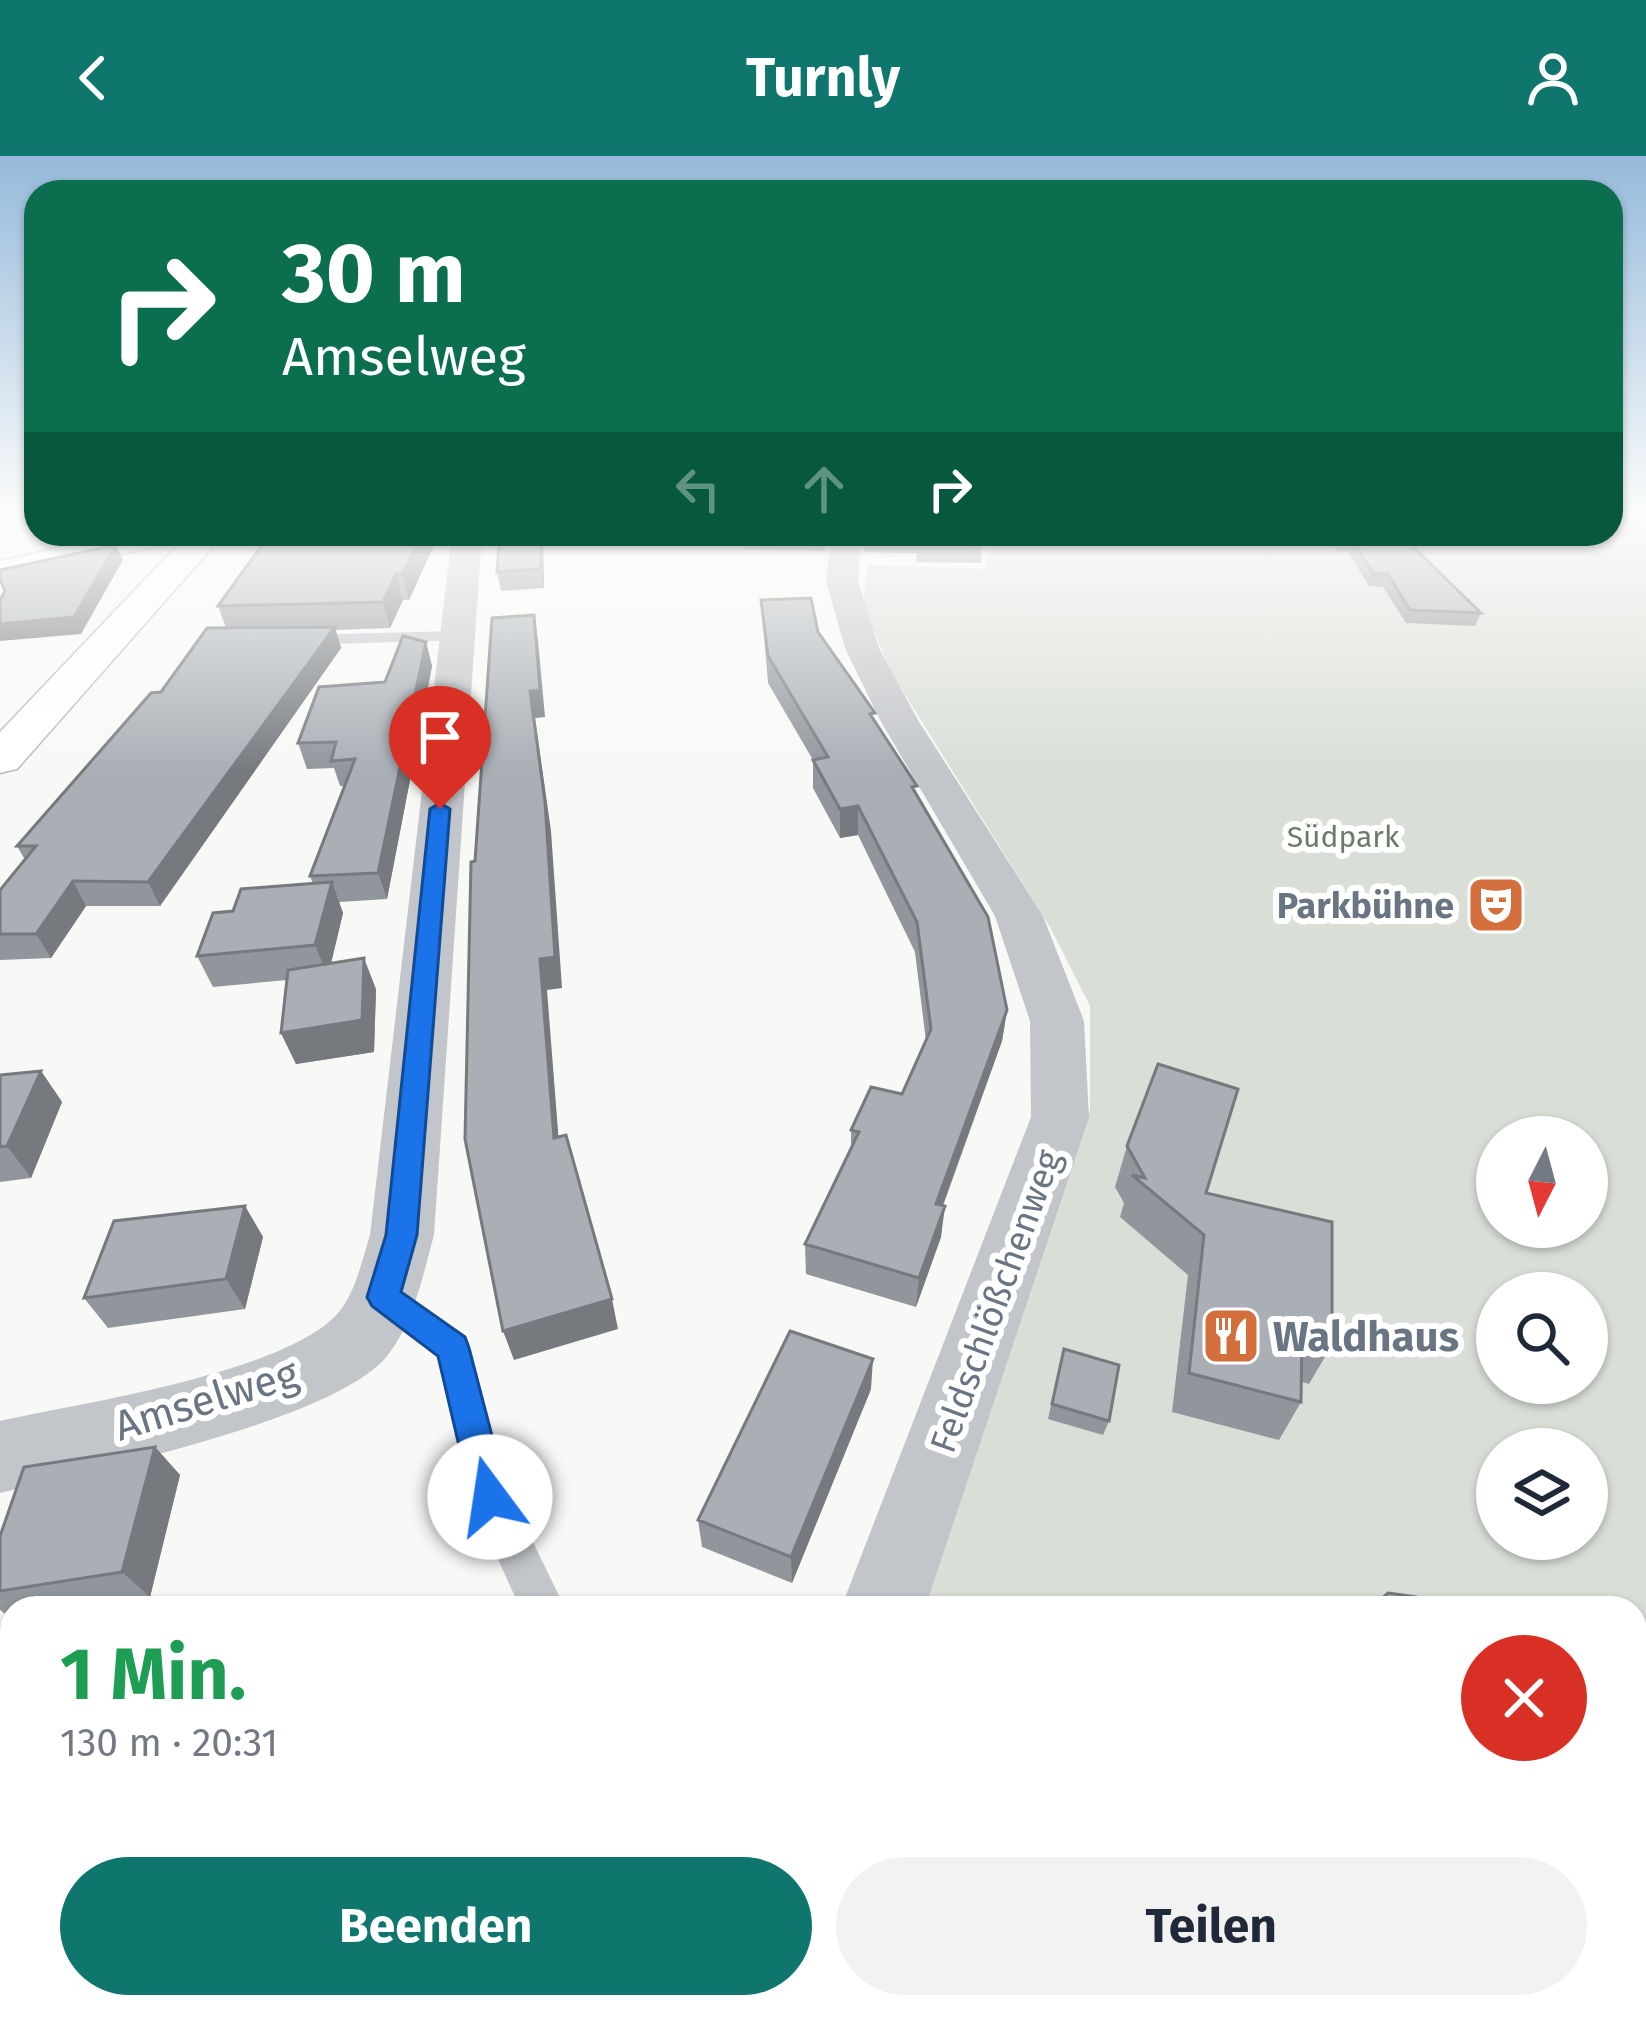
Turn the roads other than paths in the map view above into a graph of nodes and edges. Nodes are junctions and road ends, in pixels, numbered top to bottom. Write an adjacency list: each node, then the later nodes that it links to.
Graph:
1 (149, 599): 6 (street)
2 (460, 599): 4 (street, Amselweg)
3 (847, 599): 10 (street, Feldschlößchenweg)
4 (456, 636): 5 (lane); 7 (street, Amselweg)
5 (267, 640)
6 (0, 759)
7 (383, 1297): 8 (street, Amselweg); 9 (lane)
8 (0, 1457)
9 (537, 1596)
10 (887, 1596)

